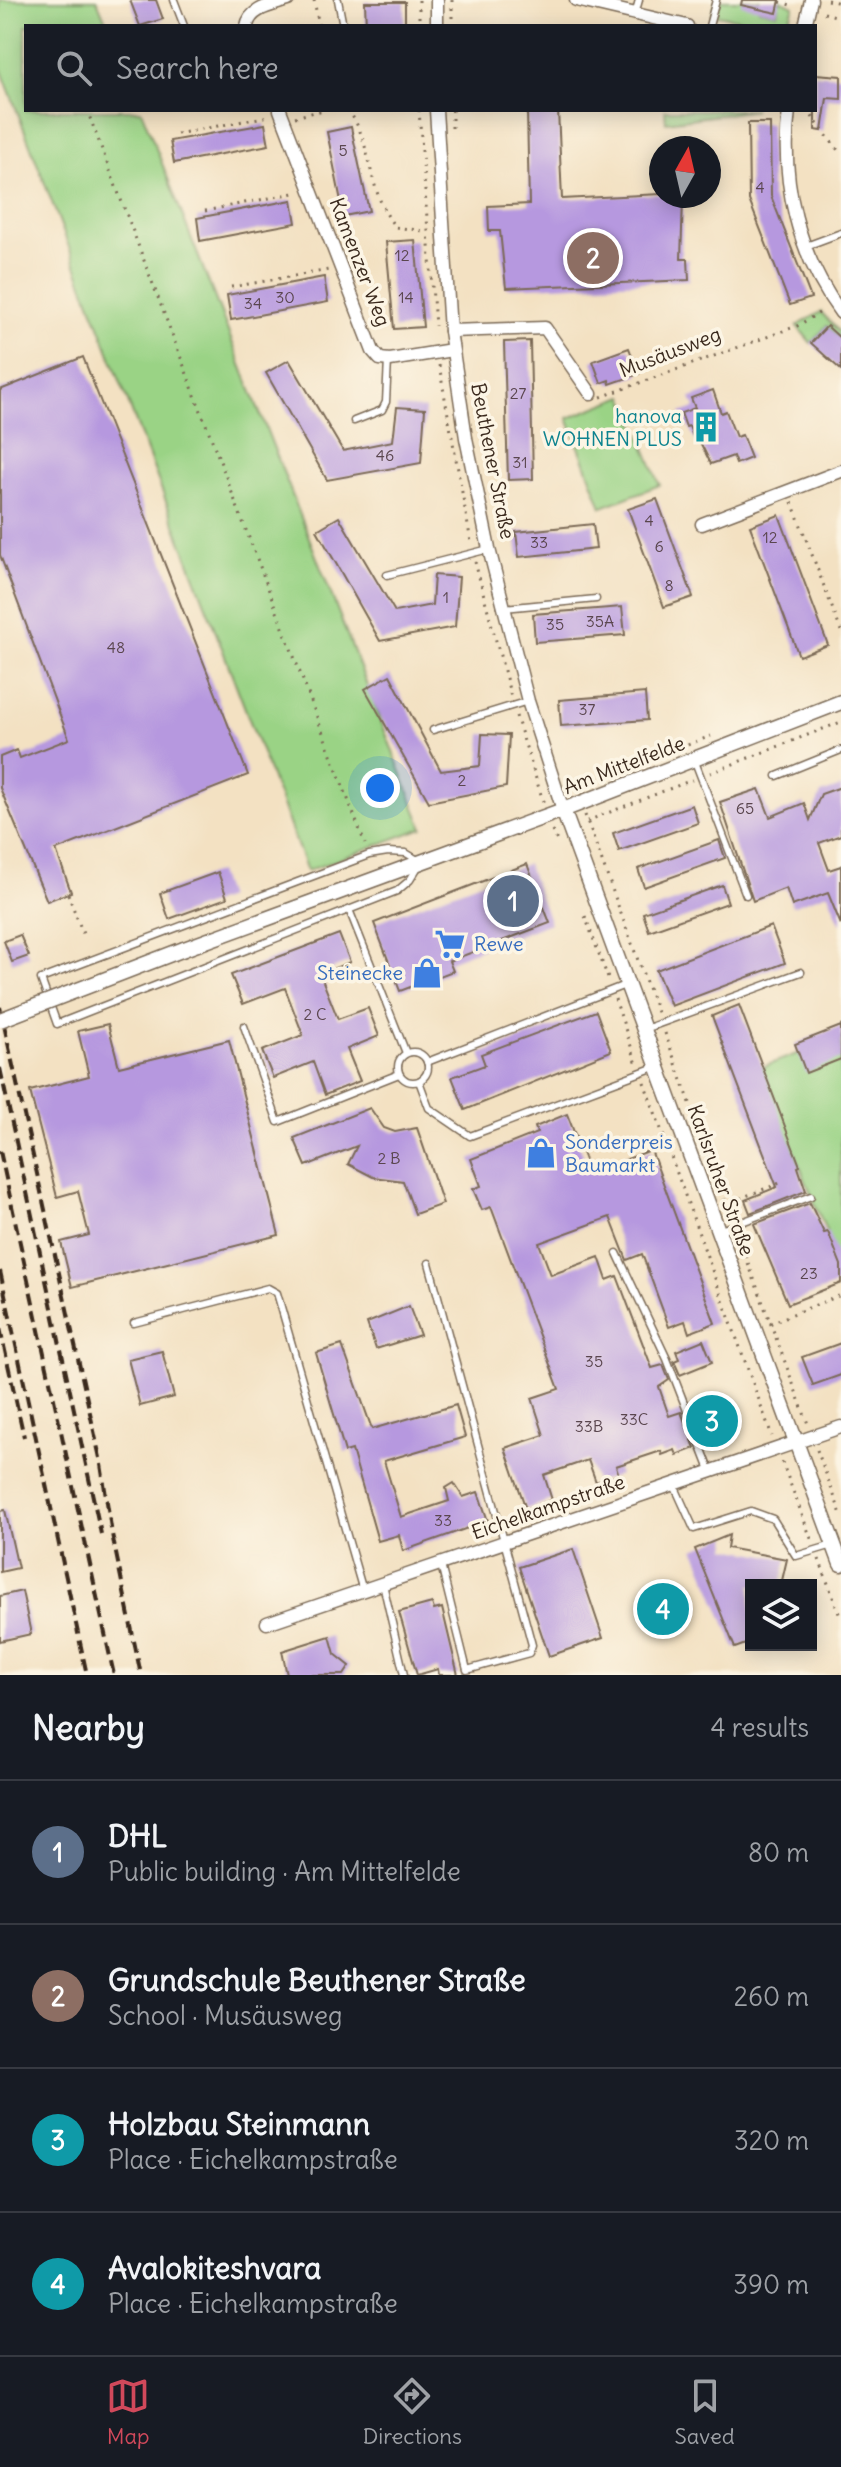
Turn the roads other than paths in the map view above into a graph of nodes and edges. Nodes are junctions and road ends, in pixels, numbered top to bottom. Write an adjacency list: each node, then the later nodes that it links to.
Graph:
1 (174, 0): 11 (lane)
2 (288, 0): 9 (street)
3 (338, 0): 13 (lane)
4 (437, 0): 14 (street)
5 (576, 0): 10 (street)
6 (639, 0): 10 (lane)
7 (716, 0): 16 (lane)
8 (811, 0): 17 (street)
9 (267, 3): 12 (street)
10 (635, 14): 15 (street)
11 (183, 24)
12 (247, 24)
13 (343, 24)
14 (437, 24)
15 (678, 24)
16 (710, 24)
17 (805, 24)
18 (436, 112): 24 (street, Beuthener Straße)
19 (789, 112): 22 (street)
20 (281, 114): 26 (street, Kamenzer Weg)
21 (841, 233): 22 (lane)
22 (806, 246): 23 (street)
23 (838, 309)
24 (450, 331): 25 (street, Beuthener Straße); 27 (street)
25 (452, 350): 26 (street); 31 (street, Beuthener Straße)
26 (388, 360): 28 (lane)
27 (591, 394)
28 (354, 421)
29 (841, 471): 30 (street)
30 (702, 524)
31 (489, 549): 32 (lane); 34 (street, Beuthener Straße)
32 (387, 575)
33 (596, 599): 34 (lane)
34 (504, 608): 35 (street, Beuthener Straße)
35 (528, 701): 37 (lane); 41 (street, Beuthener Straße)
36 (841, 702): 39 (street, Am Mittelfelde)
37 (433, 730)
38 (841, 750): 40 (lane)
39 (694, 759): 41 (street, Am Mittelfelde); 43 (lane)
40 (777, 776)
41 (563, 810): 42 (street, Am Mittelfelde); 46 (street, Karlsruher Straße)
42 (421, 862): 44 (lane, Am Mittelfelde); 44 (lane, Am Mittelfelde); 47 (street, Am Mittelfelde, bridge)
43 (746, 895)
44 (350, 912): 50 (lane)
45 (801, 972): 49 (lane)
46 (628, 984): 49 (street, Karlsruher Straße); 51 (lane)
47 (0, 1020)
48 (244, 1026): 53 (lane)
49 (645, 1029): 52 (street, Karlsruher Straße)
50 (406, 1053): 51 (lane); 53 (lane)
51 (427, 1062): 54 (lane)
52 (658, 1066): 54 (lane); 56 (street, Karlsruher Straße)
53 (399, 1074): 54 (lane)
54 (419, 1081)
55 (811, 1196): 56 (lane)
56 (718, 1231): 61 (street, Karlsruher Straße)
57 (617, 1253): 62 (lane)
58 (429, 1263): 64 (lane)
59 (134, 1323): 69 (lane)
60 (841, 1427): 61 (street, Eichelkampstraße)
61 (796, 1443): 62 (street, Eichelkampstraße); 65 (street, Karlsruher Straße)
62 (711, 1472): 63 (street, Eichelkampstraße)
63 (674, 1485): 64 (street, Eichelkampstraße); 65 (lane)
64 (505, 1544): 67 (street, Eichelkampstraße); 67 (lane)
65 (833, 1545): 66 (street, Karlsruher Straße)
66 (841, 1564)
67 (441, 1565): 68 (street, Eichelkampstraße)
68 (383, 1584): 69 (street, Eichelkampstraße); 71 (lane)
69 (363, 1591): 70 (street, Eichelkampstraße)
70 (267, 1623)
71 (404, 1675)

